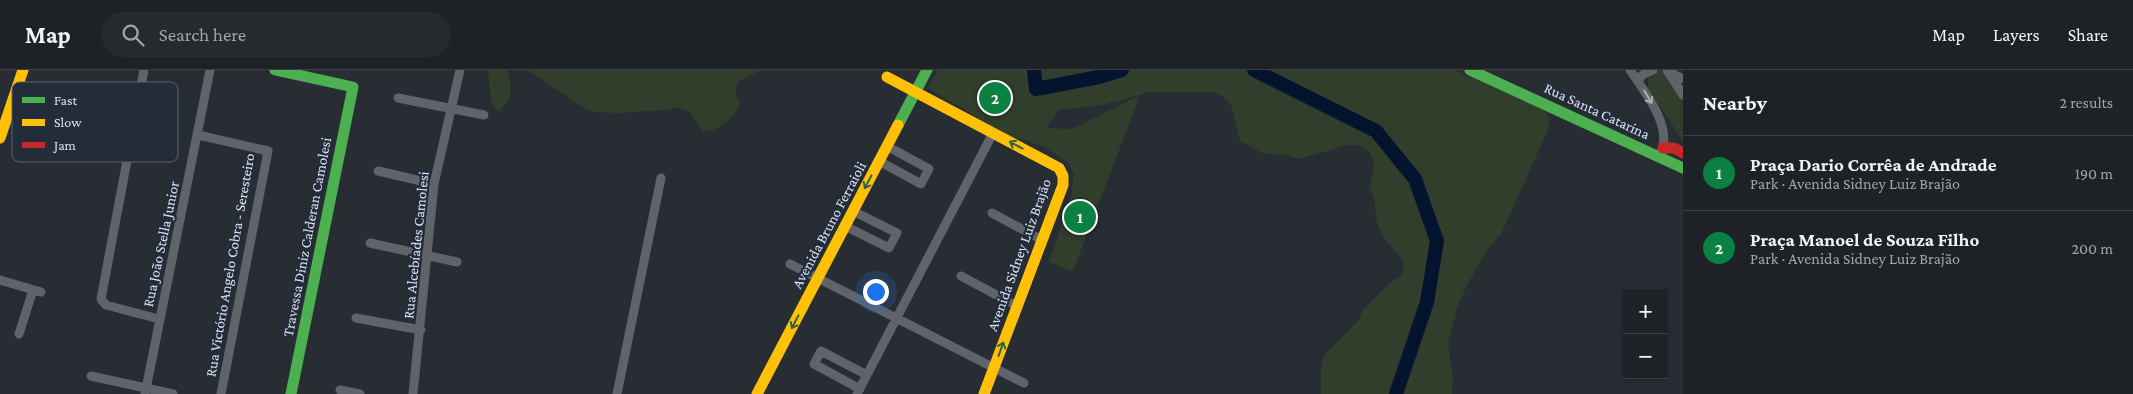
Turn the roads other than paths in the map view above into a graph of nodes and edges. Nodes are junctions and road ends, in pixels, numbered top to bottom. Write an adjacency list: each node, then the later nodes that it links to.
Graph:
1 (23, 70): 13 (street)
2 (210, 70): 21 (street, Rua João Stella Junior)
3 (275, 70): 58 (street, Travessa Diniz Calderan Camolesi)
4 (460, 70): 18 (street, Rua Alcebíades Camolesi)
5 (927, 70): 14 (street, Avenida Bruno Ferraioli)
6 (1470, 70): 24 (street, Rua Santa Catarina)
7 (1630, 70): 12 (street)
8 (1653, 70): 12 (street)
9 (1666, 71): 11 (street); 15 (street)
10 (887, 77): 14 (street, Avenida Sidney Luiz Brajão)
11 (1683, 79)
12 (1638, 81): 24 (street, one-way to 24)
13 (19, 82)
14 (915, 93): 20 (street, Avenida Sidney Luiz Brajão); 23 (street, Avenida Bruno Ferraioli)
15 (1683, 95)
16 (398, 98): 18 (street)
17 (12, 103): 22 (street)
18 (452, 109): 19 (street); 31 (street, Rua Alcebíades Camolesi)
19 (484, 115)
20 (993, 133): 35 (street, Avenida Sidney Luiz Brajão, one-way to 20); 45 (street)
21 (198, 135): 46 (street, Rua João Stella Junior); 57 (street, Rua Victório Angelo Cobra - Seresteiro)
22 (0, 138)
23 (887, 146): 26 (street, Avenida Bruno Ferraioli); 26 (street)
24 (1661, 153): 25 (street); 28 (street, Rua Santa Catarina)
25 (1683, 153)
26 (879, 161): 32 (street, Avenida Bruno Ferraioli, one-way to 32)
27 (127, 162): 46 (street)
28 (1683, 168)
29 (378, 171): 31 (street)
30 (661, 178): 61 (street)
31 (434, 184): 37 (street, Rua Alcebíades Camolesi)
32 (853, 211): 34 (street, Avenida Bruno Ferraioli); 34 (street)
33 (992, 213): 35 (street)
34 (845, 226): 41 (street, Avenida Bruno Ferraioli)
35 (1042, 240): 43 (street, Avenida Sidney Luiz Brajão)
36 (370, 243): 37 (street)
37 (426, 257): 38 (street); 47 (street, Rua Alcebíades Camolesi)
38 (457, 262)
39 (790, 264): 41 (street)
40 (961, 276): 43 (street)
41 (817, 278): 45 (street); 62 (street, Avenida Bruno Ferraioli, one-way to 62)
42 (0, 280): 48 (street)
43 (1017, 306): 49 (street, Avenida Sidney Luiz Brajão, one-way to 43)
44 (356, 318): 47 (street)
45 (896, 318): 49 (street); 50 (street)
46 (159, 319): 54 (street, Rua João Stella Junior)
47 (421, 330): 60 (street, Rua Alcebíades Camolesi)
48 (19, 334)
49 (994, 368): 52 (street); 63 (street, Avenida Sidney Luiz Brajão)
50 (867, 375): 55 (street); 55 (street)
51 (91, 376): 54 (street)
52 (1024, 383)
53 (340, 390): 59 (street)
54 (145, 391): 56 (street)
55 (858, 391)
56 (173, 394)
57 (221, 394)
58 (291, 394)
59 (360, 394)
60 (413, 394)
61 (617, 394)
62 (756, 394)
63 (984, 394)

